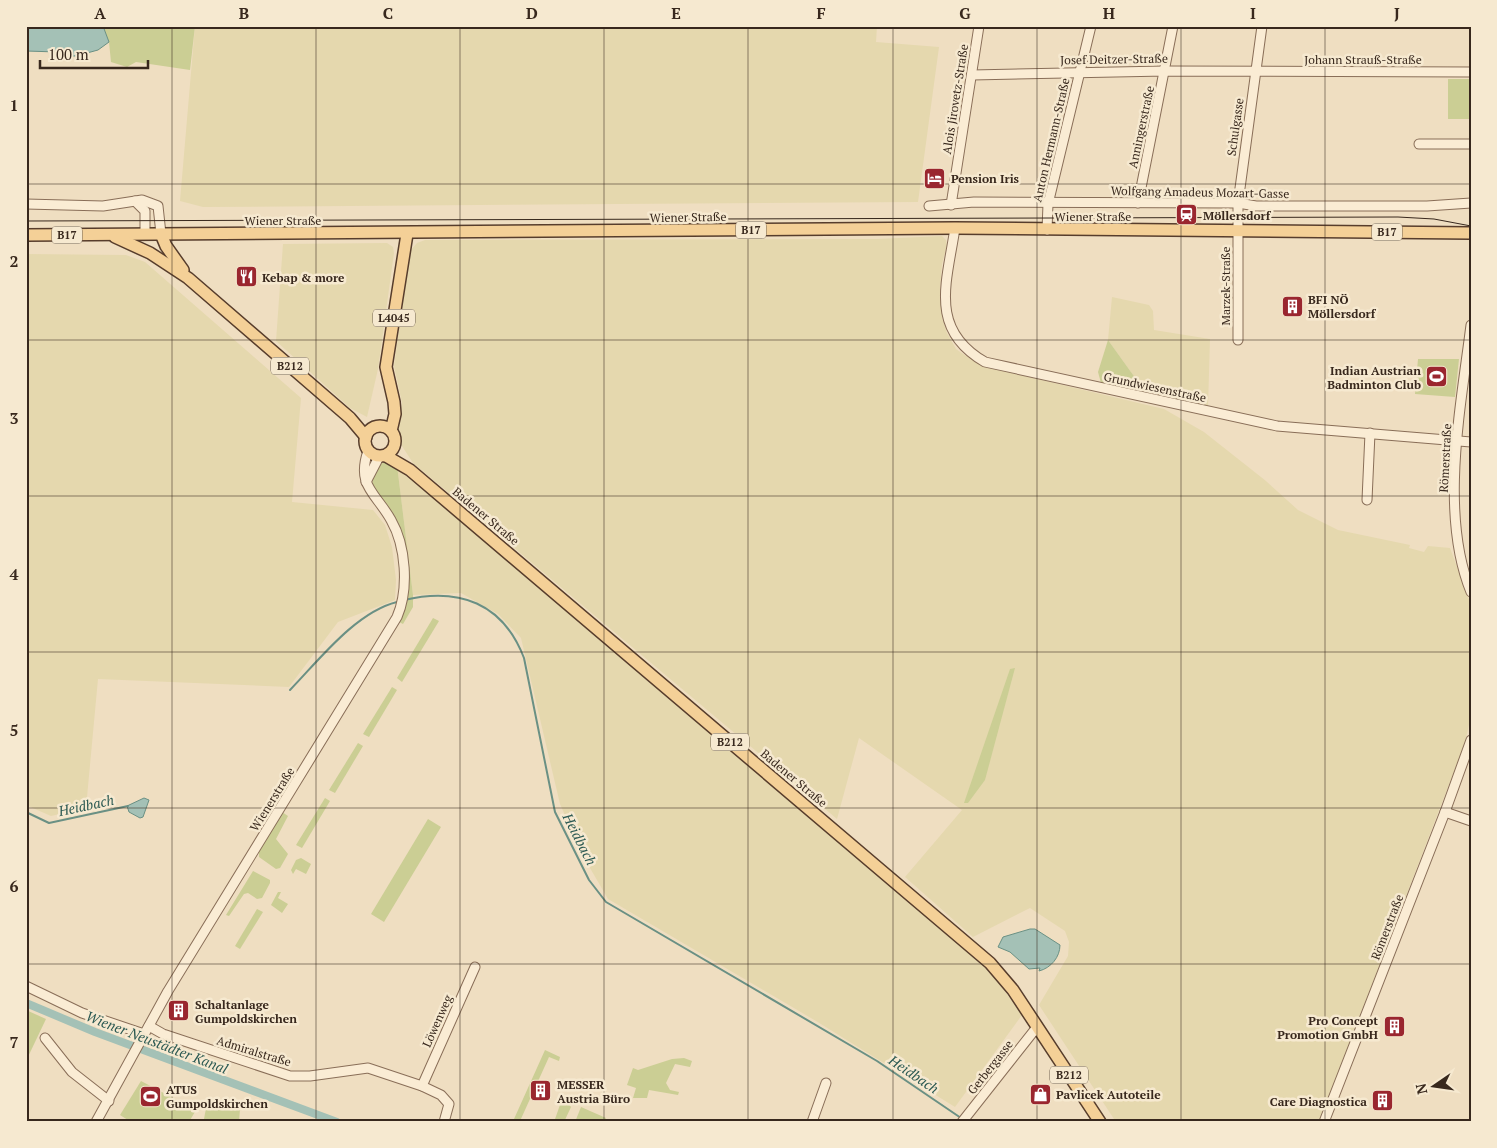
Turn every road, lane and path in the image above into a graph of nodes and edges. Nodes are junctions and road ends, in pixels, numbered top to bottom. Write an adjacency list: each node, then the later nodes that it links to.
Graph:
1 (980, 26): 9 (street, Alois Jirovetz-Straße)
2 (1091, 26): 6 (street, Anton Hermann-Straße)
3 (1173, 26): 5 (street, Anningerstraße)
4 (1262, 26): 8 (street, Schulgasse)
5 (1166, 71): 6 (street, Josef Deitzer-Straße); 8 (street, Josef Deitzer-Straße); 13 (street, Anningerstraße)
6 (1080, 72): 9 (street, Josef Deitzer-Straße); 17 (street, Anton Hermann-Straße)
7 (1471, 72): 8 (street, Johann Strauß-Straße)
8 (1255, 73): 14 (street, Schulgasse)
9 (972, 75): 18 (street, Alois Jirovetz-Straße)
10 (1419, 144): 11 (street)
11 (1471, 144)
12 (136, 201): 16 (street); 24 (street); 25 (street)
13 (1138, 203): 14 (street, Wolfgang Amadeus Mozart-Gasse); 17 (street, Wolfgang Amadeus Mozart-Gasse)
14 (1238, 203): 15 (street, Wolfgang Amadeus Mozart-Gasse); 22 (street, Schulgasse)
15 (1471, 203)
16 (26, 204)
17 (1048, 204): 18 (street, Wolfgang Amadeus Mozart-Gasse); 21 (street, Anton Hermann-Straße)
18 (951, 205): 19 (street, Wolfgang Amadeus Mozart-Gasse)
19 (929, 206)
20 (955, 228): 21 (main road, Wiener Straße / B17); 26 (main road, Wiener Straße / B17); 34 (street, Grundwiesenstraße)
21 (1047, 230): 22 (main road, Wiener Straße / B17)
22 (1237, 231): 23 (main road, Wiener Straße / B17); 31 (street, Marzek-Straße)
23 (1471, 233)
24 (145, 234): 25 (main road, Wiener Straße / B17); 28 (main road, Wiener Straße / B17)
25 (161, 234): 26 (main road, Wiener Straße / B17); 29 (main road, B212)
26 (407, 234): 33 (main road, L4045)
27 (26, 235): 28 (main road, Wiener Straße / B17)
28 (108, 235): 29 (main road, B212)
29 (188, 278): 32 (main road, B212)
30 (1471, 324): 36 (street, Römerstraße)
31 (1238, 340)
32 (350, 418): 33 (main road, B212); 35 (main road, B212)
33 (382, 428): 35 (main road); 38 (main road, B212)
34 (1370, 433): 36 (street, Grundwiesenstraße); 41 (street)
35 (366, 437): 39 (main road)
36 (1456, 440): 37 (street, Grundwiesenstraße); 42 (street, Römerstraße)
37 (1471, 442)
38 (395, 446): 39 (main road); 40 (main road, Badener Straße / B212)
39 (378, 455): 40 (main road, Badener Straße / B212); 50 (street, Wienerstraße)
40 (410, 470): 49 (main road, Badener Straße / B212)
41 (1367, 500)
42 (1466, 556): 43 (street, Römerstraße)
43 (1471, 592)
44 (1471, 741): 45 (street, Römerstraße)
45 (1446, 812): 46 (street); 60 (street, Römerstraße)
46 (1471, 821)
47 (475, 967): 53 (street, Löwenweg)
48 (26, 986): 50 (street, Admiralstraße)
49 (1037, 1028): 58 (street, Gerbergasse); 59 (main road, Badener Straße / B212)
50 (145, 1033): 53 (street, Admiralstraße); 54 (street, Wienerstraße)
51 (45, 1038): 54 (street)
52 (826, 1083): 57 (street)
53 (422, 1086): 56 (street, Admiralstraße)
54 (108, 1101): 55 (street, Wienerstraße)
55 (96, 1122)
56 (444, 1122)
57 (812, 1122)
58 (962, 1122)
59 (1100, 1122)
60 (1324, 1122)

